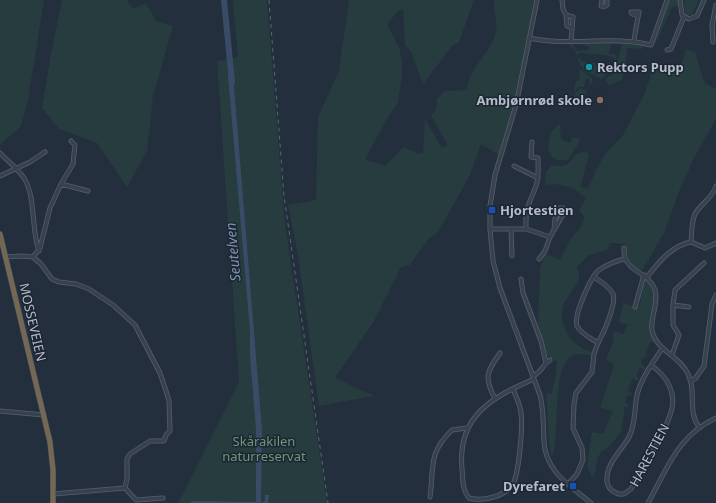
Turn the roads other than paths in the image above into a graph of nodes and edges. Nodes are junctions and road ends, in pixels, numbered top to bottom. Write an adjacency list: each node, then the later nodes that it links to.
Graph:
1 (537, 0): 13 (street)
2 (562, 0): 9 (street)
3 (602, 0): 4 (street)
4 (607, 0)
5 (667, 0): 15 (street)
6 (680, 0): 11 (street)
7 (704, 0): 11 (street)
8 (716, 5): 16 (street)
9 (566, 15): 12 (street); 12 (street)
10 (638, 16): 15 (street)
11 (684, 17): 17 (street)
12 (572, 28): 14 (street)
13 (529, 38): 14 (street); 29 (street)
14 (571, 41): 15 (street)
15 (634, 42)
16 (714, 42)
17 (667, 50)
18 (71, 141): 26 (street)
19 (532, 142): 25 (street)
20 (45, 152): 23 (street)
21 (0, 153): 23 (street)
22 (514, 166): 25 (street)
23 (16, 169): 24 (street); 38 (street)
24 (0, 176)
25 (538, 178): 31 (street)
26 (61, 184): 28 (street); 38 (street)
27 (716, 186): 35 (street)
28 (88, 191)
29 (490, 229): 30 (street); 60 (street)
30 (511, 229): 31 (street); 40 (street)
31 (526, 229): 34 (street)
32 (554, 230): 32 (street); 34 (street)
33 (0, 234): 39 (highway, MOSSEVEIEN)
34 (550, 238): 42 (street)
35 (691, 242): 36 (street); 45 (street)
36 (716, 243)
37 (624, 248): 43 (street)
38 (39, 251): 41 (street)
39 (4, 254): 41 (street); 65 (highway, MOSSEVEIEN)
40 (512, 256)
41 (33, 257): 70 (street)
42 (539, 259)
43 (625, 260): 45 (street); 46 (street)
44 (704, 263): 50 (street)
45 (645, 276): 51 (street); 54 (street)
46 (594, 277): 53 (street); 53 (street)
47 (521, 279): 58 (street)
48 (716, 295): 49 (street)
49 (715, 300): 61 (street)
50 (673, 305): 52 (street); 56 (street)
51 (635, 306)
52 (689, 308)
53 (598, 343): 69 (street)
54 (662, 349): 56 (street); 59 (street, HARESTIEN)
55 (500, 353): 63 (street)
56 (672, 355): 61 (street)
57 (550, 360): 58 (street)
58 (546, 363): 60 (street)
59 (652, 366): 59 (street, HARESTIEN)
60 (534, 377): 62 (street); 69 (street)
61 (692, 380): 67 (street)
62 (513, 389): 63 (street); 68 (street)
63 (495, 399): 68 (street)
64 (0, 411): 65 (street)
65 (44, 415): 71 (highway, MOSSEVEIEN)
66 (716, 418): 67 (street)
67 (698, 427): 76 (street)
68 (467, 428): 72 (street)
69 (568, 484): 75 (street)
70 (125, 488): 71 (street); 73 (street)
71 (53, 494): 74 (highway, MOSSEVEIEN)
72 (430, 497)
73 (163, 498)
74 (53, 503)
75 (591, 503)
76 (648, 503)

